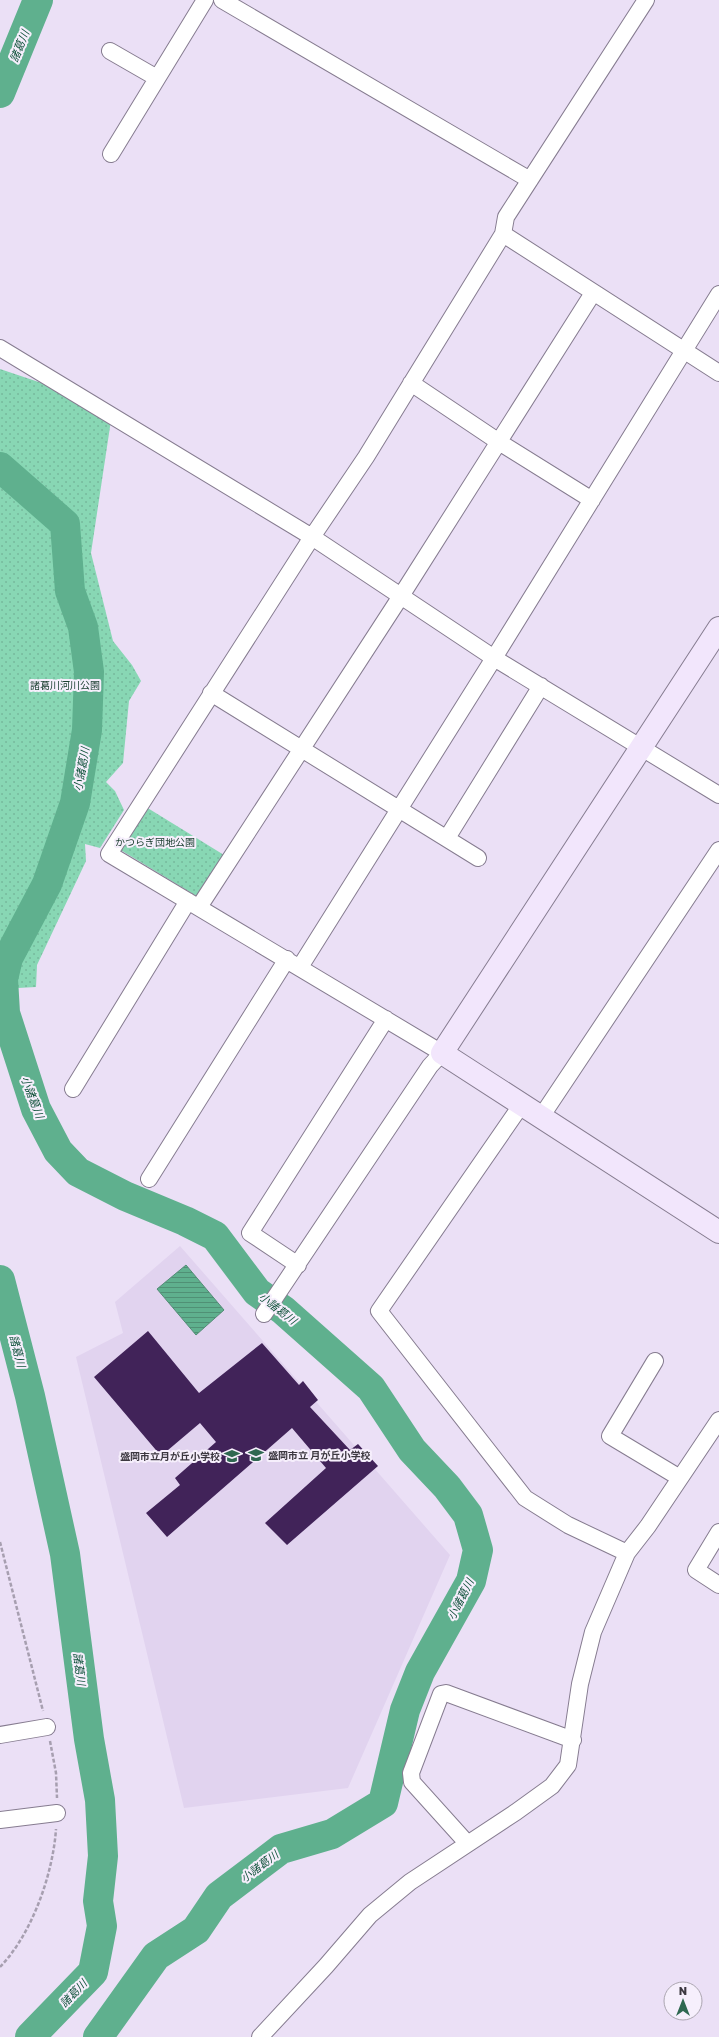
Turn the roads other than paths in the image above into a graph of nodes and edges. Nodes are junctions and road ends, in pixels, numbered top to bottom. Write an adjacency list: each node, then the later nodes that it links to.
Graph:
1 (205, 0): 5 (street)
2 (222, 0): 7 (street)
3 (646, 0): 7 (street)
4 (110, 51): 5 (street)
5 (157, 78): 6 (street)
6 (111, 154)
7 (530, 180): 8 (street)
8 (503, 234): 9 (street); 14 (street)
9 (593, 293): 12 (street); 15 (street)
10 (719, 294): 12 (street)
11 (0, 348): 17 (street)
12 (684, 351): 13 (street); 16 (street)
13 (719, 373)
14 (411, 383): 15 (street); 17 (street)
15 (499, 442): 16 (street); 18 (street)
16 (592, 500): 20 (street)
17 (312, 537): 18 (street); 22 (street)
18 (401, 596): 20 (street); 24 (street)
19 (719, 628): 23 (street)
20 (494, 658): 21 (street); 26 (street)
21 (542, 686): 23 (street); 27 (street)
22 (211, 693): 24 (street); 30 (street)
23 (641, 747): 25 (street); 33 (street)
24 (302, 749): 26 (street); 30 (street)
25 (719, 796)
26 (400, 809): 27 (street); 31 (street)
27 (447, 838): 29 (street)
28 (719, 850): 36 (street)
29 (478, 858)
30 (194, 904): 31 (street); 34 (street)
31 (293, 963): 32 (street); 37 (street)
32 (386, 1020): 33 (street); 39 (street)
33 (442, 1053): 35 (street); 39 (street)
34 (73, 1089)
35 (522, 1104): 36 (street); 45 (street)
36 (541, 1117): 38 (street)
37 (149, 1179)
38 (719, 1232)
39 (298, 1265): 40 (street)
40 (264, 1314)
41 (655, 1361): 43 (street)
42 (719, 1420): 43 (street)
43 (680, 1478): 45 (street)
44 (719, 1532): 46 (street)
45 (627, 1553): 49 (street)
46 (719, 1585)
47 (47, 1727): 48 (street)
48 (0, 1735)
49 (573, 1740): 52 (street); 52 (street)
50 (57, 1813): 51 (street)
51 (0, 1820)
52 (467, 1843): 53 (street)
53 (260, 2037)

